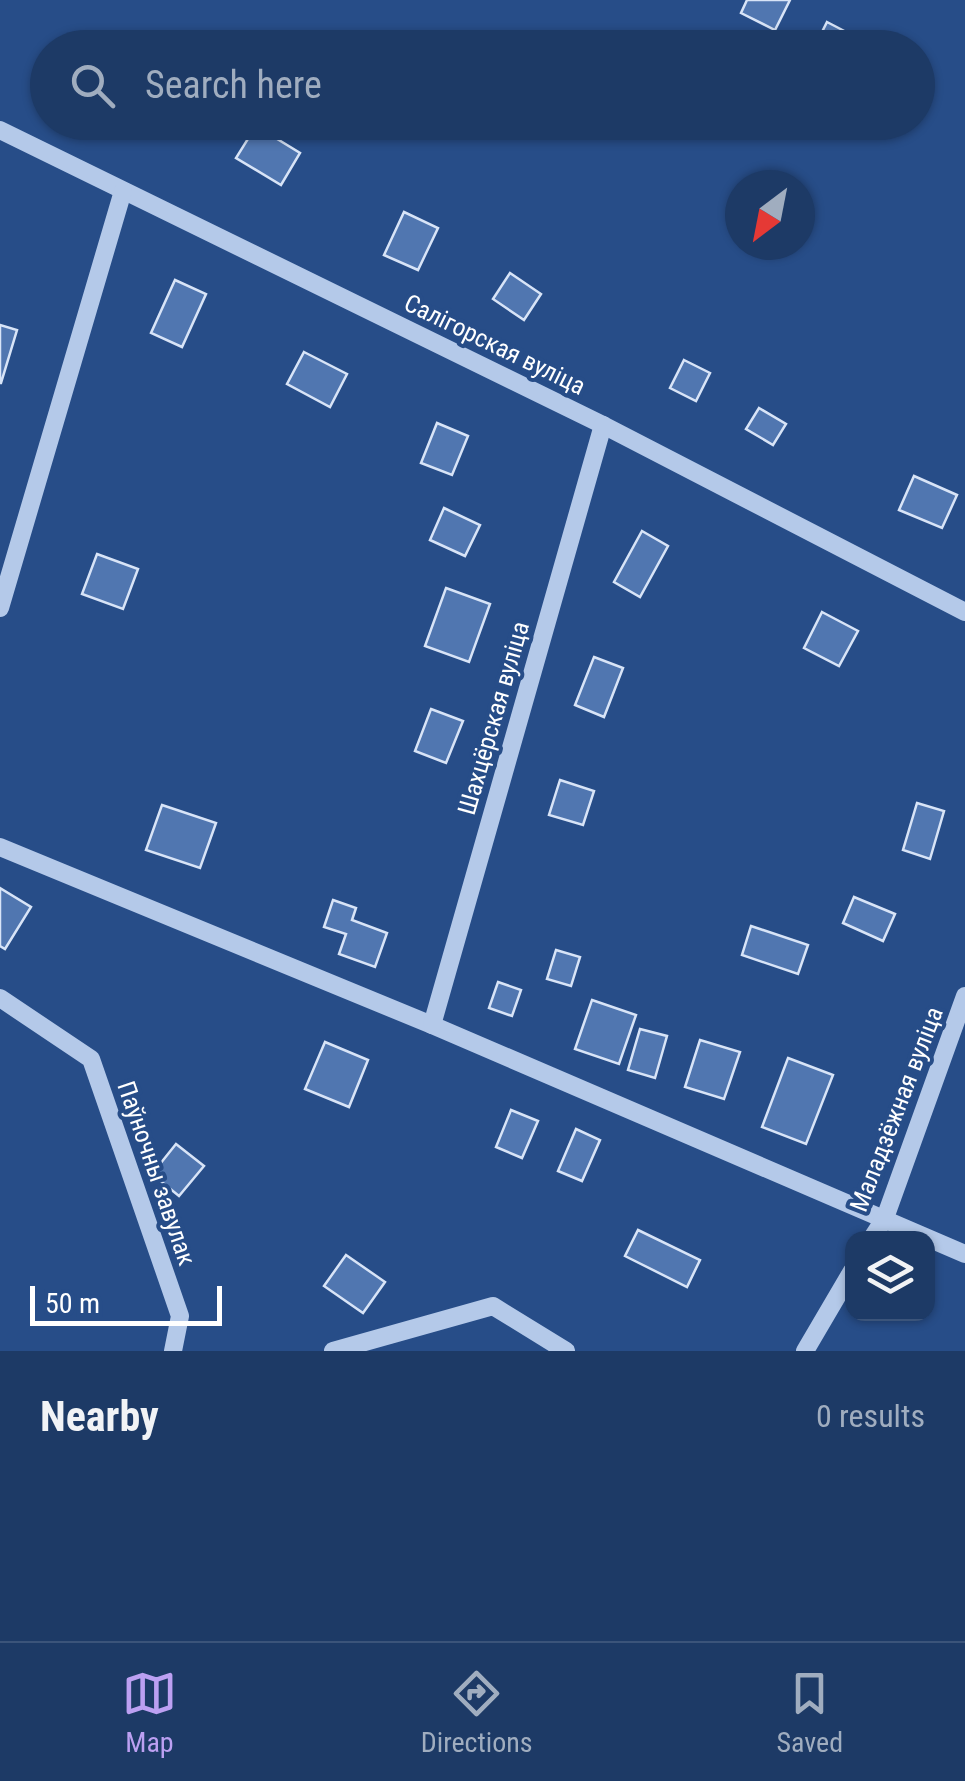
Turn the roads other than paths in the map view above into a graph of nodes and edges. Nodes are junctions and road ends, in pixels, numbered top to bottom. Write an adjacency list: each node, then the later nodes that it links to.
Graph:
1 (0, 130): 2 (street, Салігорская вуліца)
2 (123, 191): 3 (street, Салігорская вуліца); 4 (street)
3 (603, 425): 5 (street, Салігорская вуліца); 9 (street, Шахцёрская вуліца)
4 (0, 608)
5 (965, 612)
6 (0, 847): 9 (street)
7 (965, 996): 10 (street, Маладзёжная вуліца)
8 (0, 998): 14 (street, Паўночны завулак)
9 (432, 1025): 10 (street)
10 (885, 1218): 11 (street, Маладзёжная вуліца); 12 (street)
11 (877, 1231)
12 (965, 1254)
13 (845, 1283): 17 (street)
14 (173, 1351)
15 (332, 1351): 16 (street)
16 (566, 1351)
17 (805, 1351)

